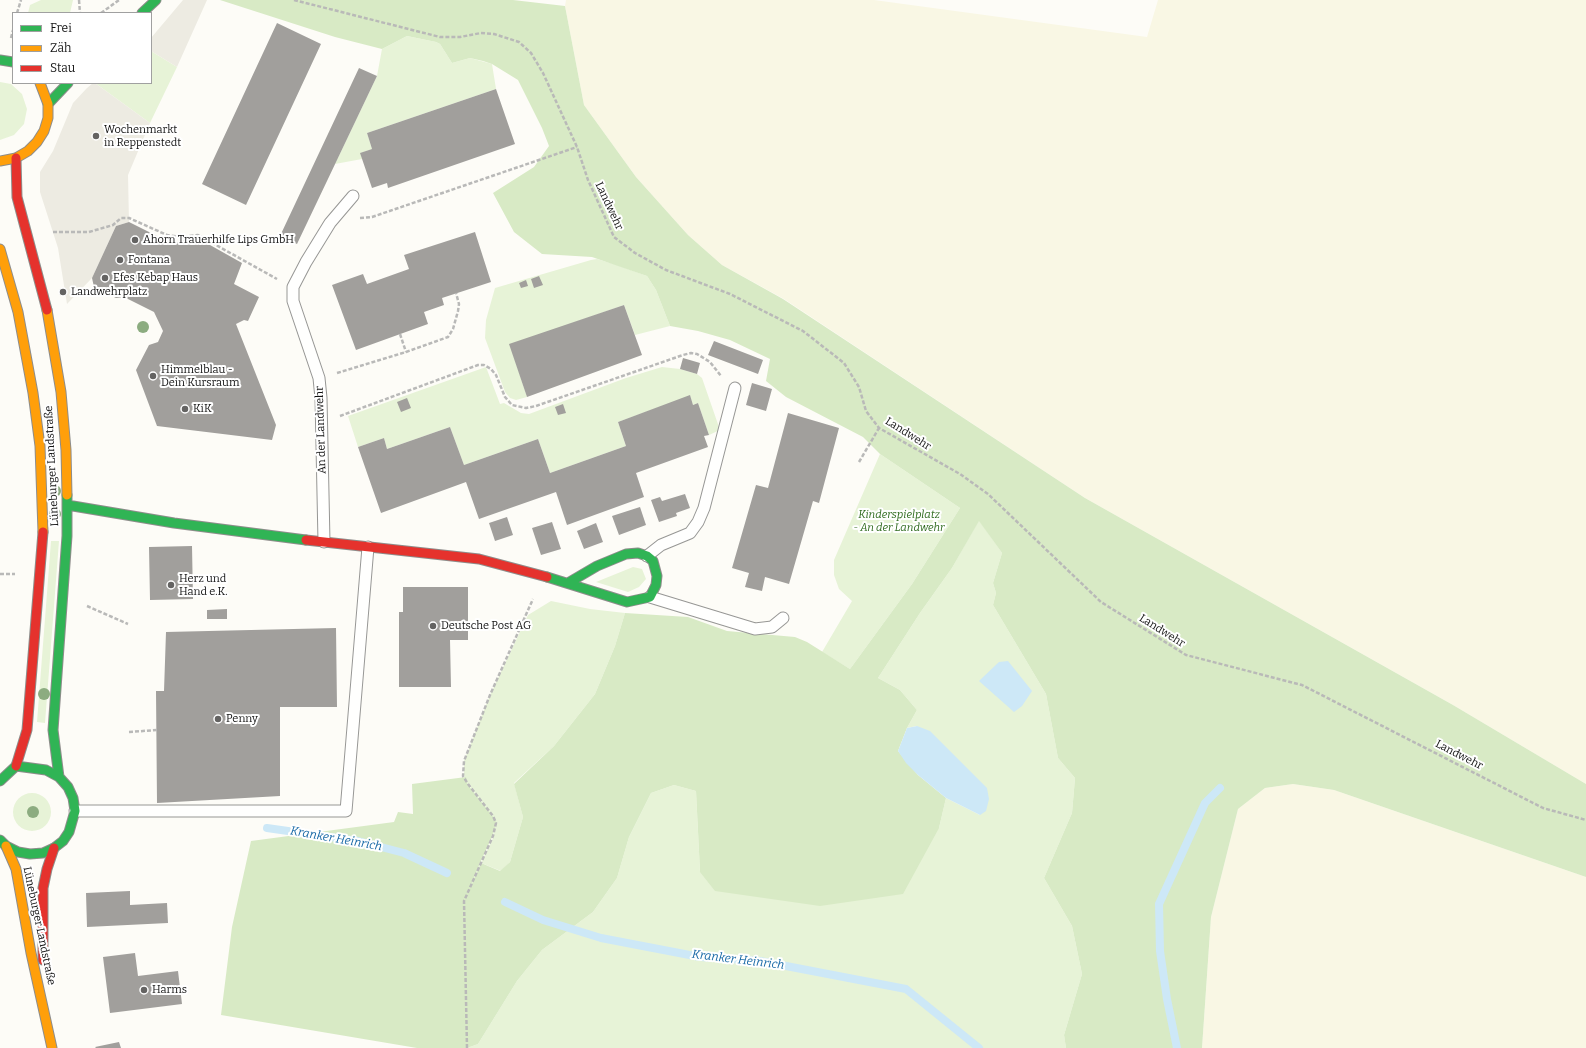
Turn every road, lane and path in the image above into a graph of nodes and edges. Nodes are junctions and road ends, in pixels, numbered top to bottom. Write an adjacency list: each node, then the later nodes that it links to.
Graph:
1 (21, 0): 6 (path)
2 (79, 0): 7 (path)
3 (119, 0): 8 (path)
4 (156, 0): 9 (main road)
5 (294, 0): 15 (path, Landwehr)
6 (17, 12)
7 (80, 12)
8 (102, 12)
9 (143, 12)
10 (0, 60): 11 (main road)
11 (12, 62)
12 (40, 84): 14 (main road)
13 (67, 84): 14 (main road)
14 (48, 104): 16 (main road)
15 (577, 147): 19 (path); 29 (path, Landwehr)
16 (16, 158): 17 (main road); 31 (main road, Lüneburger Landstraße)
17 (0, 161)
18 (353, 196): 19 (lane, An der Landwehr)
19 (330, 223): 26 (lane, An der Landwehr)
20 (53, 232): 22 (path)
21 (0, 249): 45 (main road, Lüneburger Landstraße)
22 (273, 277)
23 (456, 293): 25 (path)
24 (400, 334): 25 (path)
25 (406, 352): 26 (path)
26 (319, 378): 28 (lane, An der Landwehr)
27 (734, 388): 28 (path); 34 (lane)
28 (321, 423): 32 (lane, An der Landwehr)
29 (879, 428): 30 (path); 49 (path, Landwehr)
30 (859, 462)
31 (67, 505): 32 (main road); 46 (main road, Lüneburger Landstraße)
32 (324, 542): 33 (main road)
33 (368, 547): 37 (main road); 48 (lane)
34 (647, 556): 38 (main road); 39 (main road)
35 (0, 574): 36 (path)
36 (10, 574)
37 (542, 576): 38 (main road); 54 (path)
38 (568, 583): 39 (main road)
39 (650, 597): 41 (lane)
40 (82, 604): 42 (path)
41 (783, 618)
42 (128, 624)
43 (157, 730): 44 (path)
44 (129, 732)
45 (16, 766): 46 (main road); 47 (main road)
46 (60, 777): 48 (main road)
47 (0, 781)
48 (75, 810): 51 (main road)
49 (1586, 820)
50 (3, 843): 51 (main road); 52 (main road, Lüneburger Landstraße)
51 (54, 848): 52 (main road, Lüneburger Landstraße)
52 (45, 1012): 53 (main road, Lüneburger Landstraße)
53 (52, 1048)
54 (467, 1048)

